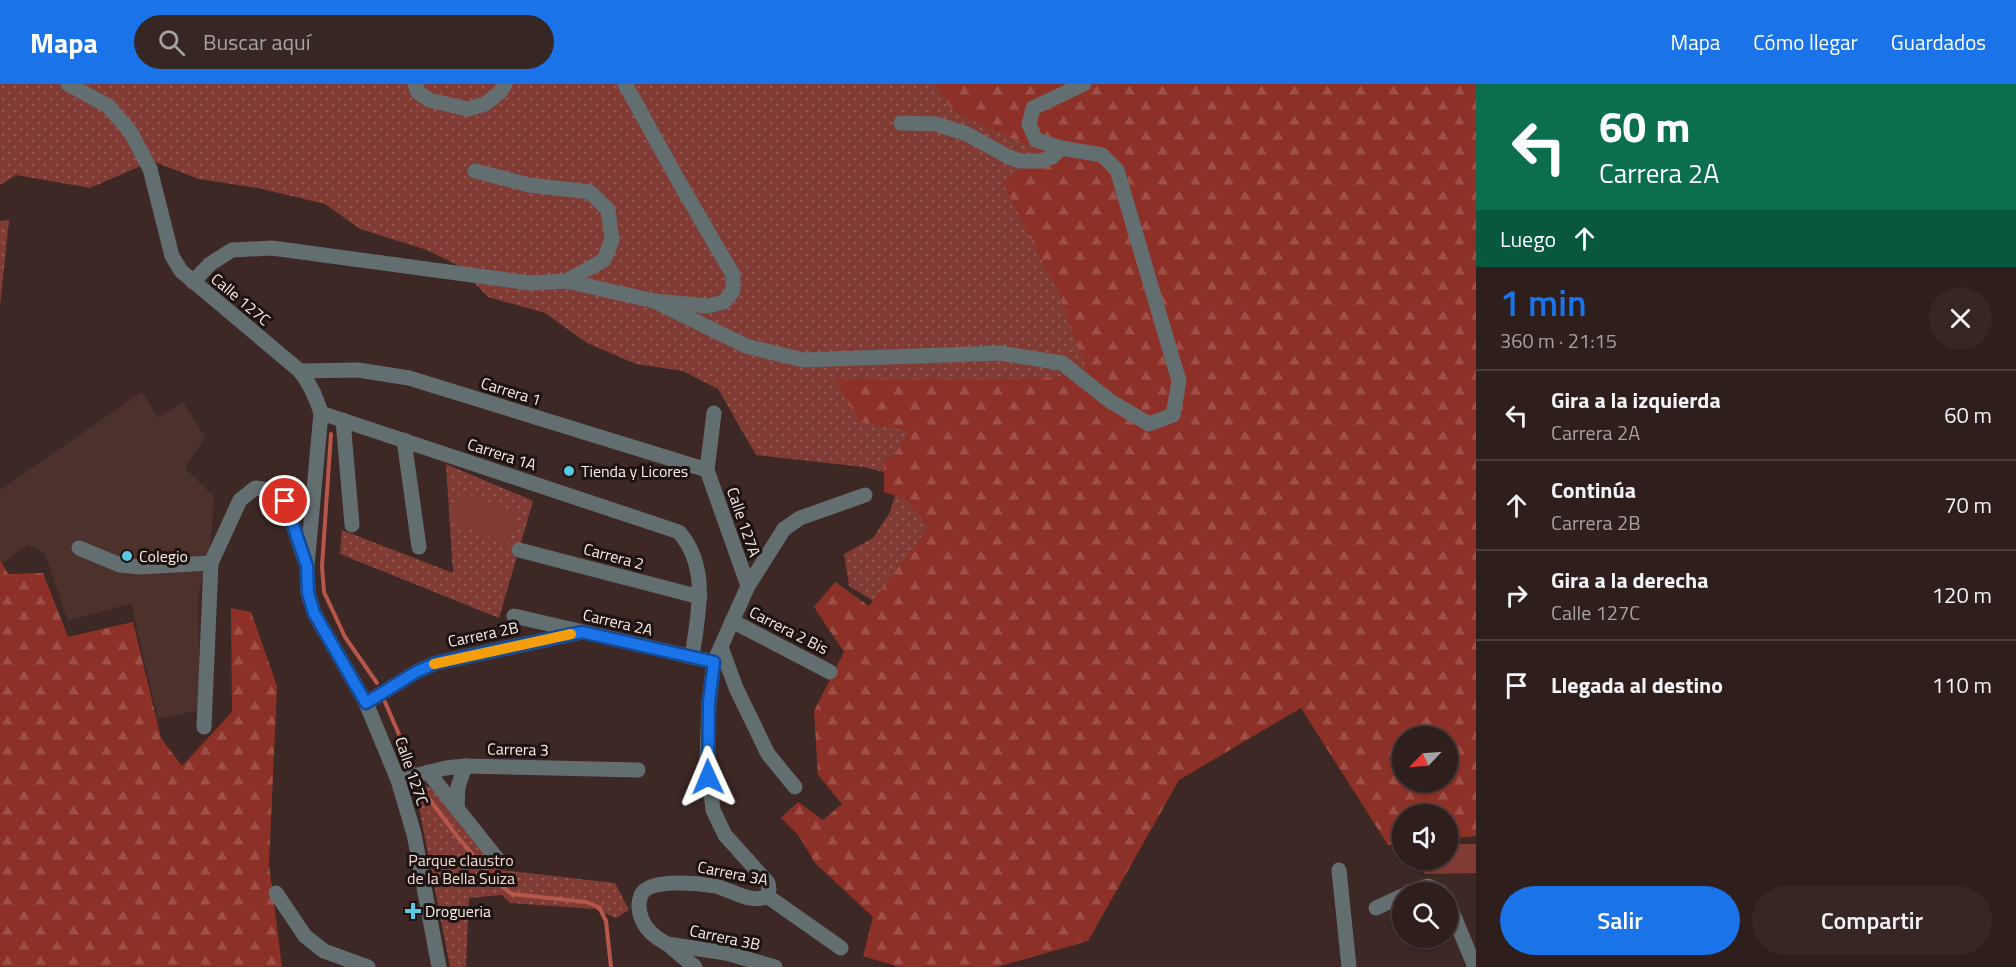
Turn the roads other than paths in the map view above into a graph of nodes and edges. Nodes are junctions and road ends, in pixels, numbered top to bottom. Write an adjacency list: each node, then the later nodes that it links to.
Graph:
1 (68, 84): 10 (street, Calle 127C)
2 (415, 84): 3 (street)
3 (505, 84)
4 (625, 84): 11 (street)
5 (1084, 84): 7 (street)
6 (901, 123): 7 (street)
7 (1061, 148): 11 (street)
8 (475, 171): 9 (street)
9 (566, 281): 10 (street); 11 (street)
10 (193, 282): 12 (street, Calle 127C)
11 (654, 301)
12 (300, 371): 13 (street, Calle 127C); 17 (street, Carrera 1)
13 (321, 413): 15 (street, Carrera 1A); 24 (street, Calle 127C)
14 (714, 413): 17 (street)
15 (343, 420): 16 (street, Carrera 1A); 19 (street)
16 (404, 440): 20 (street); 26 (street, Carrera 1A)
17 (706, 470): 25 (street, Calle 127A)
18 (865, 495): 25 (street)
19 (352, 525)
20 (418, 547)
21 (79, 549): 23 (street)
22 (519, 550): 26 (street, Carrera 2)
23 (211, 563): 24 (street, Calle 127C); 35 (street, Calle 127C)
24 (307, 566): 34 (street, Calle 127C)
25 (748, 586): 28 (street)
26 (700, 597): 31 (street)
27 (514, 616): 29 (street, Carrera 2A)
28 (732, 621): 30 (street); 33 (street, Carrera 2 Bis)
29 (582, 632): 31 (street, Carrera 2A); 34 (street, Carrera 2B)
30 (721, 647): 32 (street); 40 (street)
31 (692, 657): 32 (street, Carrera 2A)
32 (714, 662): 45 (street)
33 (830, 672)
34 (366, 703): 39 (street, Calle 127C)
35 (204, 727)
36 (465, 766): 37 (street, Carrera 3); 38 (street, Carrera 3); 41 (street)
37 (638, 770)
38 (428, 772): 39 (street, Carrera 3); 41 (street)
39 (398, 780): 52 (street, Calle 127C)
40 (795, 787)
41 (457, 809): 42 (street)
42 (498, 860)
43 (1339, 870): 55 (street)
44 (276, 893): 51 (street)
45 (767, 896): 49 (street, Carrera 3A); 50 (street, Carrera 3A)
46 (1392, 901): 47 (street)
47 (1376, 908)
48 (1458, 926): 56 (street)
49 (668, 944): 53 (street); 54 (street, Carrera 3B)
50 (842, 948)
51 (368, 967)
52 (439, 967)
53 (694, 967)
54 (776, 967)
55 (1349, 967)
56 (1475, 967)

